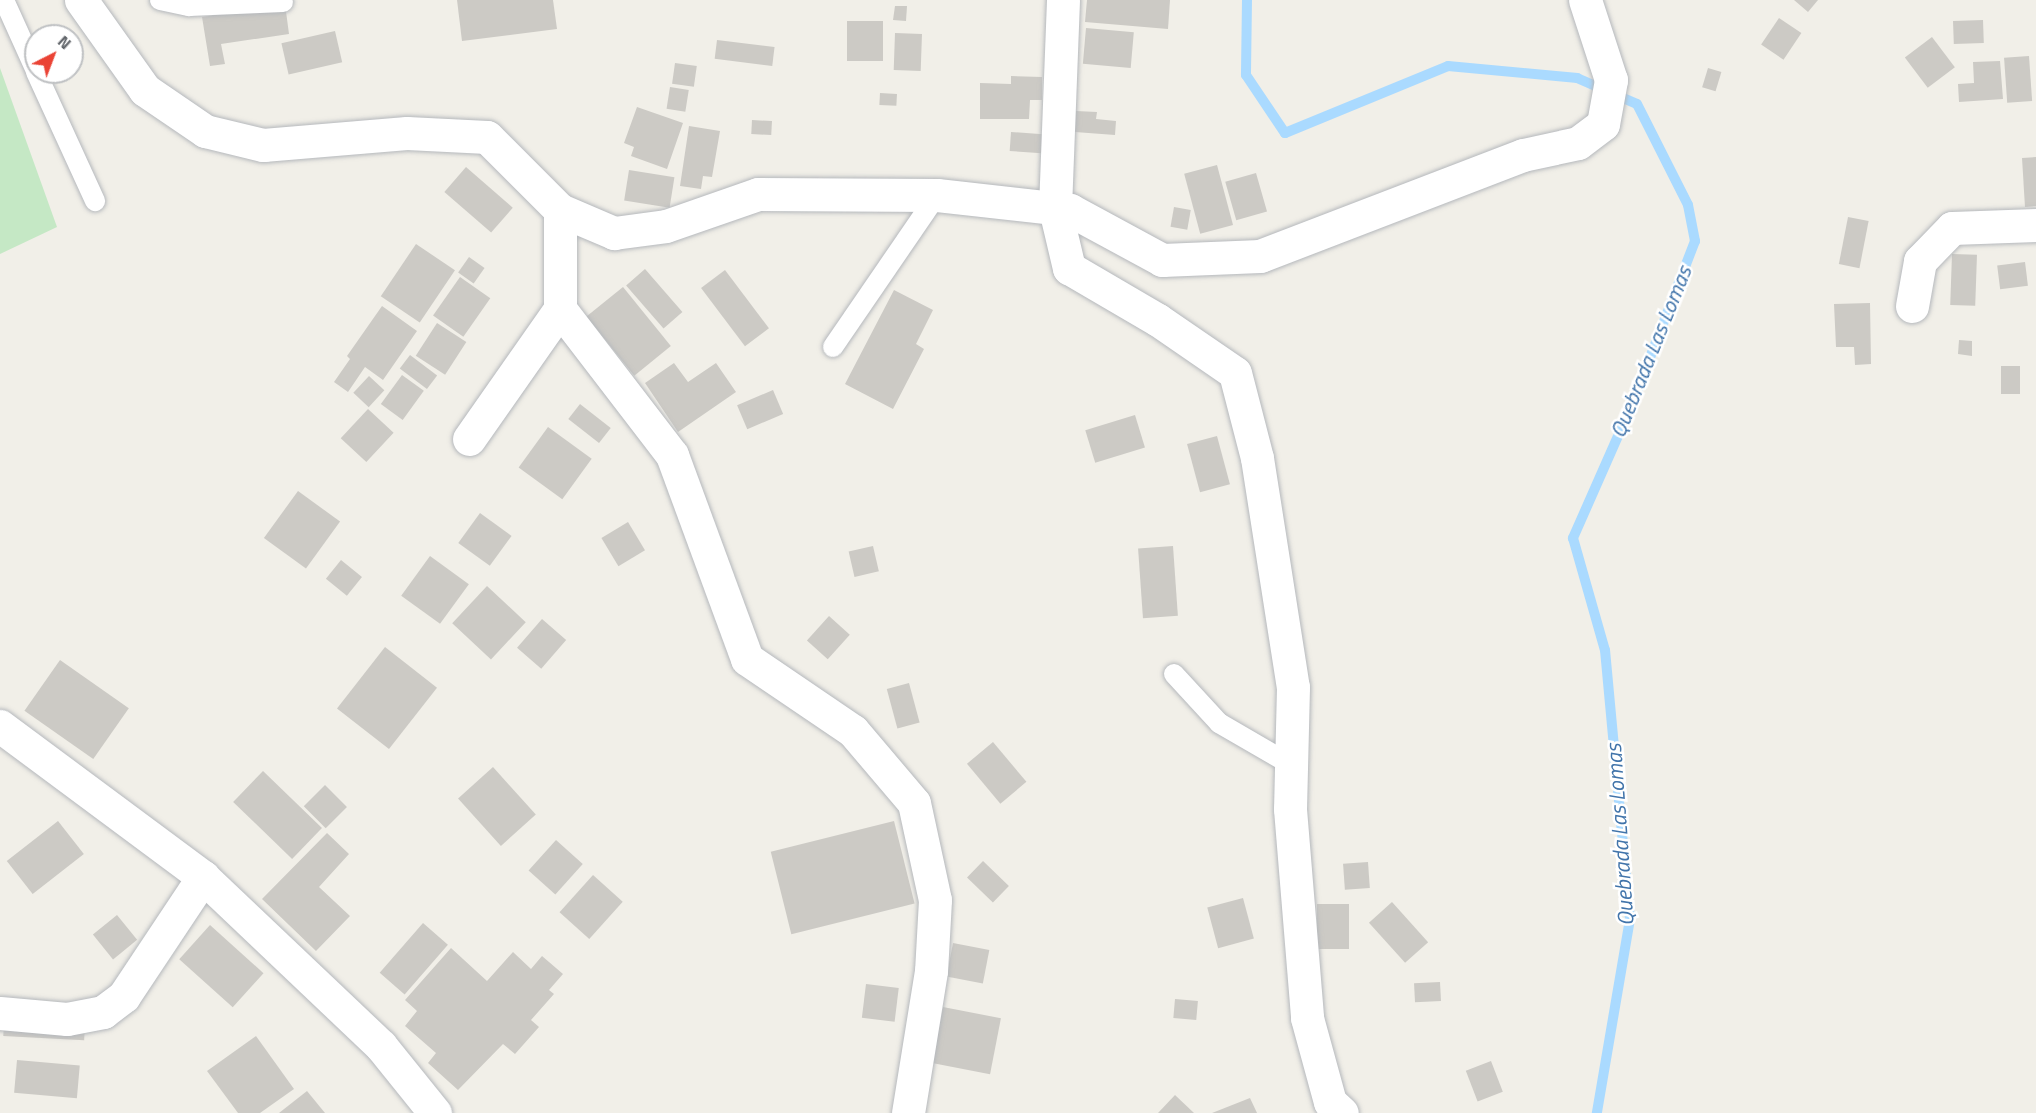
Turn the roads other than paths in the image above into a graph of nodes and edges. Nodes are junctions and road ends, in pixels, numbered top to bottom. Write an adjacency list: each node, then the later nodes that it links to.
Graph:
1 (4, 0): 7 (lane)
2 (81, 0): 12 (street)
3 (160, 0): 6 (lane)
4 (1063, 0): 11 (street)
5 (1585, 0): 11 (street)
6 (283, 2)
7 (24, 45)
8 (41, 84): 10 (lane)
9 (937, 195): 11 (street); 12 (street); 16 (lane)
10 (95, 201)
11 (1055, 208): 20 (street)
12 (560, 210): 15 (street)
13 (2036, 225): 14 (street)
14 (1912, 306)
15 (560, 309): 17 (street); 24 (street)
16 (833, 347)
17 (469, 439)
18 (1174, 674): 20 (lane)
19 (0, 726): 21 (street)
20 (1288, 763): 25 (street)
21 (203, 877): 22 (street); 23 (street)
22 (0, 1013)
23 (435, 1113)
24 (908, 1113)
25 (1342, 1113)

